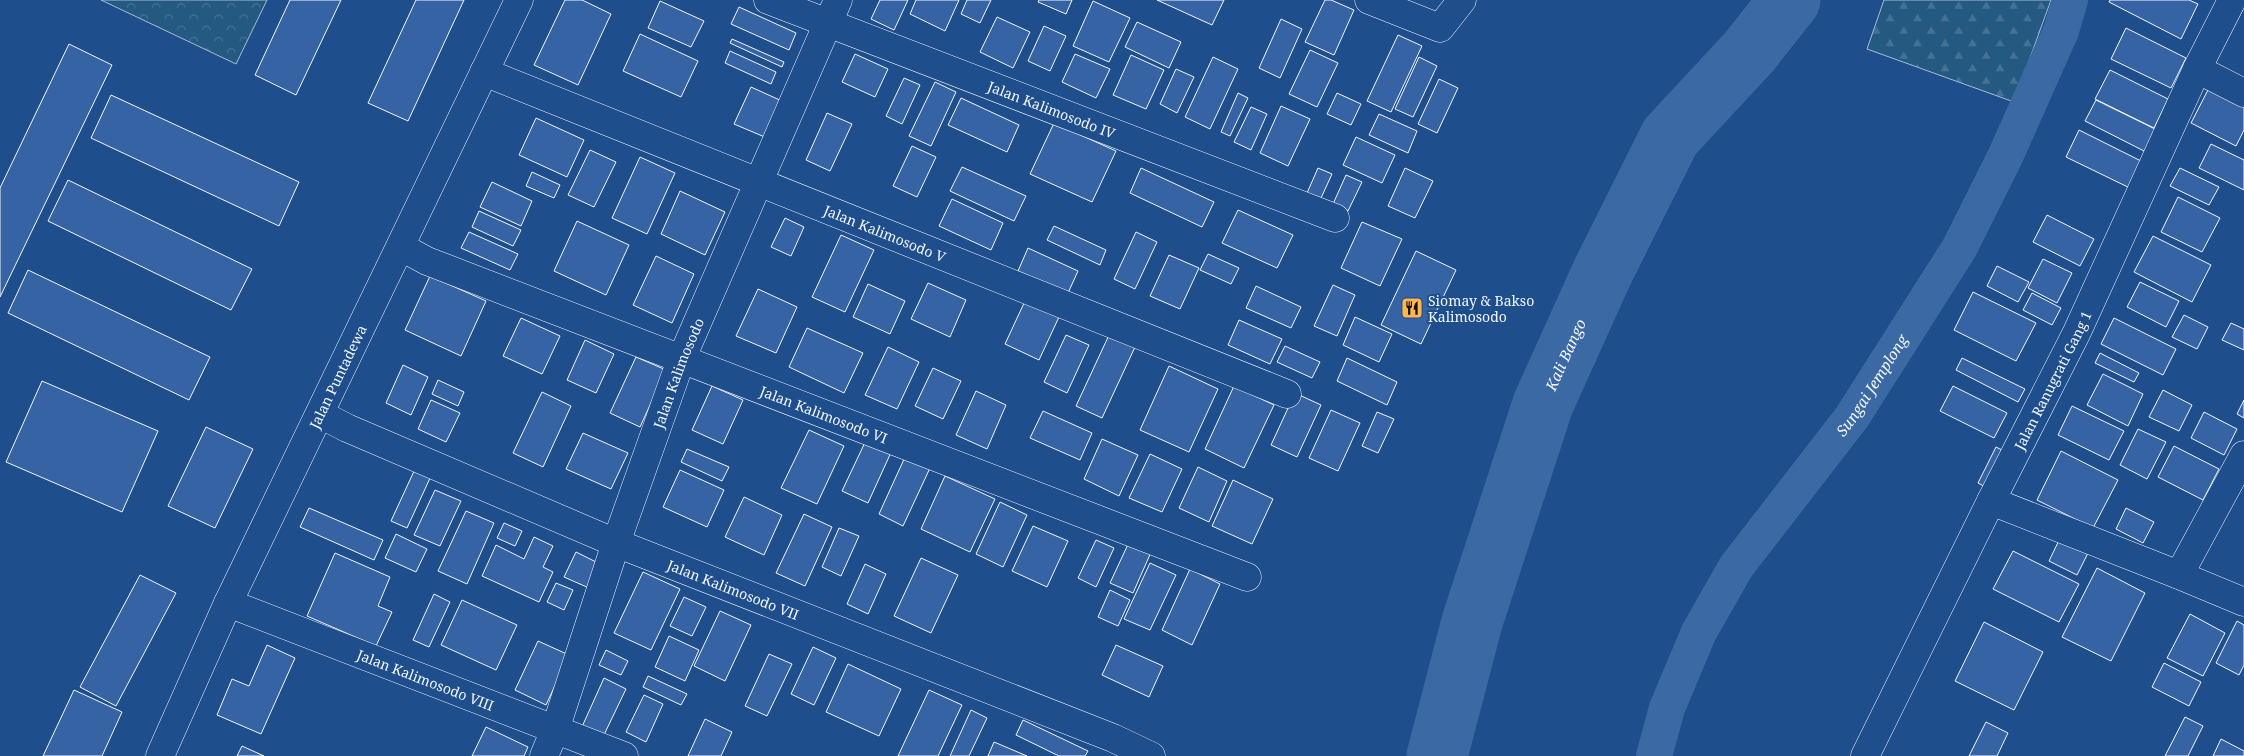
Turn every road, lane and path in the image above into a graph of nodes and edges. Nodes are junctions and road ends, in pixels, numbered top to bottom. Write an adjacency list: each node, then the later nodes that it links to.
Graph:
1 (519, 0): 8 (street, Jalan Puntadewa)
2 (768, 0): 6 (street, Jalan Kalimosodo IV)
3 (1369, 0): 4 (street)
4 (1462, 0)
5 (2232, 0): 7 (street, Jalan Ranugrati Gang 1)
6 (832, 12): 10 (street, Jalan Kalimosodo); 11 (street, Jalan Kalimosodo IV)
7 (2198, 70): 9 (street); 17 (street, Jalan Ranugrati Gang 1)
8 (484, 72): 10 (street, Jalan Kalimosodo V); 12 (street, Jalan Puntadewa)
9 (2244, 93)
10 (759, 181): 13 (street, Jalan Kalimosodo); 14 (street, Jalan Kalimosodo V)
11 (1335, 218)
12 (401, 247): 13 (street, Jalan Kalimosodo VI); 15 (street, Jalan Puntadewa)
13 (681, 360): 18 (street, Jalan Kalimosodo); 20 (street, Jalan Kalimosodo VI)
14 (1287, 394)
15 (320, 414): 18 (street, Jalan Kalimosodo VII); 22 (street, Jalan Puntadewa)
16 (2244, 455): 19 (street)
17 (1991, 501): 19 (street); 28 (street, Jalan Ranugrati Gang 1)
18 (616, 543): 23 (street, Jalan Kalimosodo); 27 (street, Jalan Kalimosodo VII)
19 (2179, 574): 21 (street)
20 (1247, 577)
21 (2244, 602)
22 (228, 603): 23 (street, Jalan Kalimosodo VIII); 24 (street, Jalan Puntadewa)
23 (555, 730): 25 (street, Jalan Kalimosodo); 26 (street, Jalan Kalimosodo VIII)
24 (160, 756)
25 (544, 756)
26 (624, 756)
27 (1151, 756)
28 (1865, 756)

